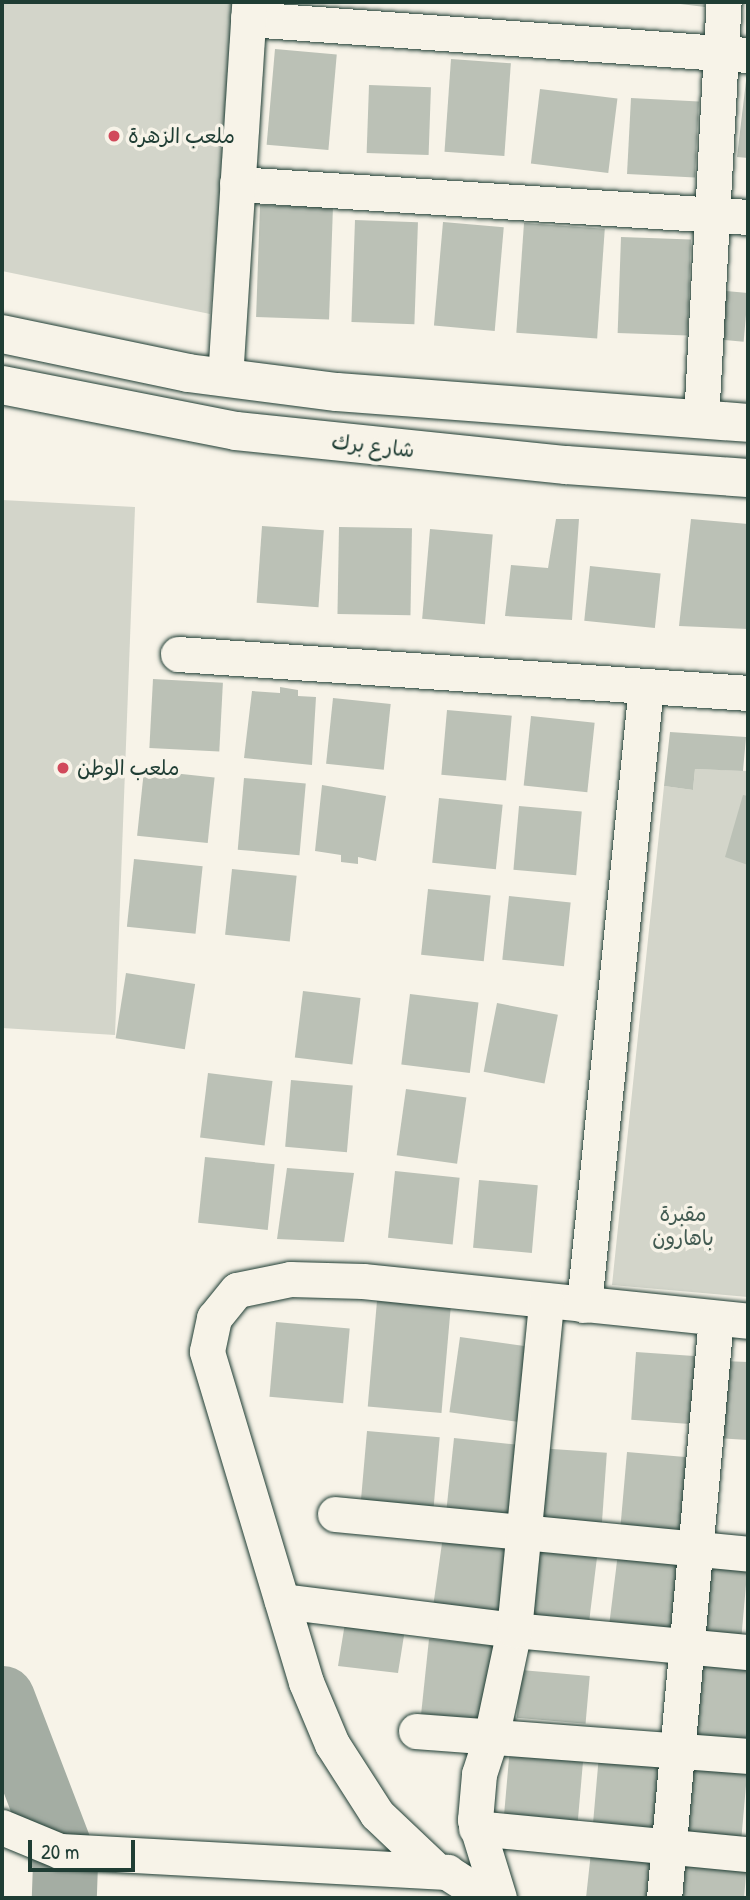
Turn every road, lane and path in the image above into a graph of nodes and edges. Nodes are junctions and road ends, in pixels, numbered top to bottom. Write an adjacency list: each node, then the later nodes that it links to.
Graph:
1 (724, 2): 3 (street)
2 (249, 10): 3 (street); 4 (street)
3 (735, 54): 5 (street)
4 (237, 184): 5 (street); 8 (street)
5 (713, 215): 6 (street); 10 (street)
6 (748, 218)
7 (2, 334): 8 (main road)
8 (225, 378): 10 (main road)
9 (2, 385): 12 (main road, شارع برك)
10 (701, 420): 11 (main road)
11 (748, 423)
12 (748, 478)
13 (178, 654): 14 (street)
14 (646, 686): 15 (street); 17 (street)
15 (748, 693)
16 (546, 1300): 17 (street); 20 (street); 23 (street)
17 (584, 1305): 18 (street)
18 (732, 1320): 21 (street)
19 (335, 1514): 20 (street)
20 (523, 1533): 21 (street); 24 (street)
21 (695, 1549): 22 (street); 25 (street)
22 (748, 1553)
23 (282, 1601): 24 (street); 35 (street)
24 (514, 1630): 25 (street); 28 (street)
25 (686, 1646): 26 (street); 29 (street)
26 (748, 1652)
27 (415, 1731): 28 (street)
28 (491, 1738): 29 (street); 32 (street)
29 (678, 1751): 30 (street); 33 (street)
30 (748, 1756)
31 (2, 1827): 35 (street)
32 (477, 1828): 33 (street); 37 (street)
33 (669, 1848): 34 (street); 38 (street)
34 (748, 1854)
35 (437, 1871): 36 (street)
36 (486, 1898)
37 (499, 1898)
38 (664, 1898)

